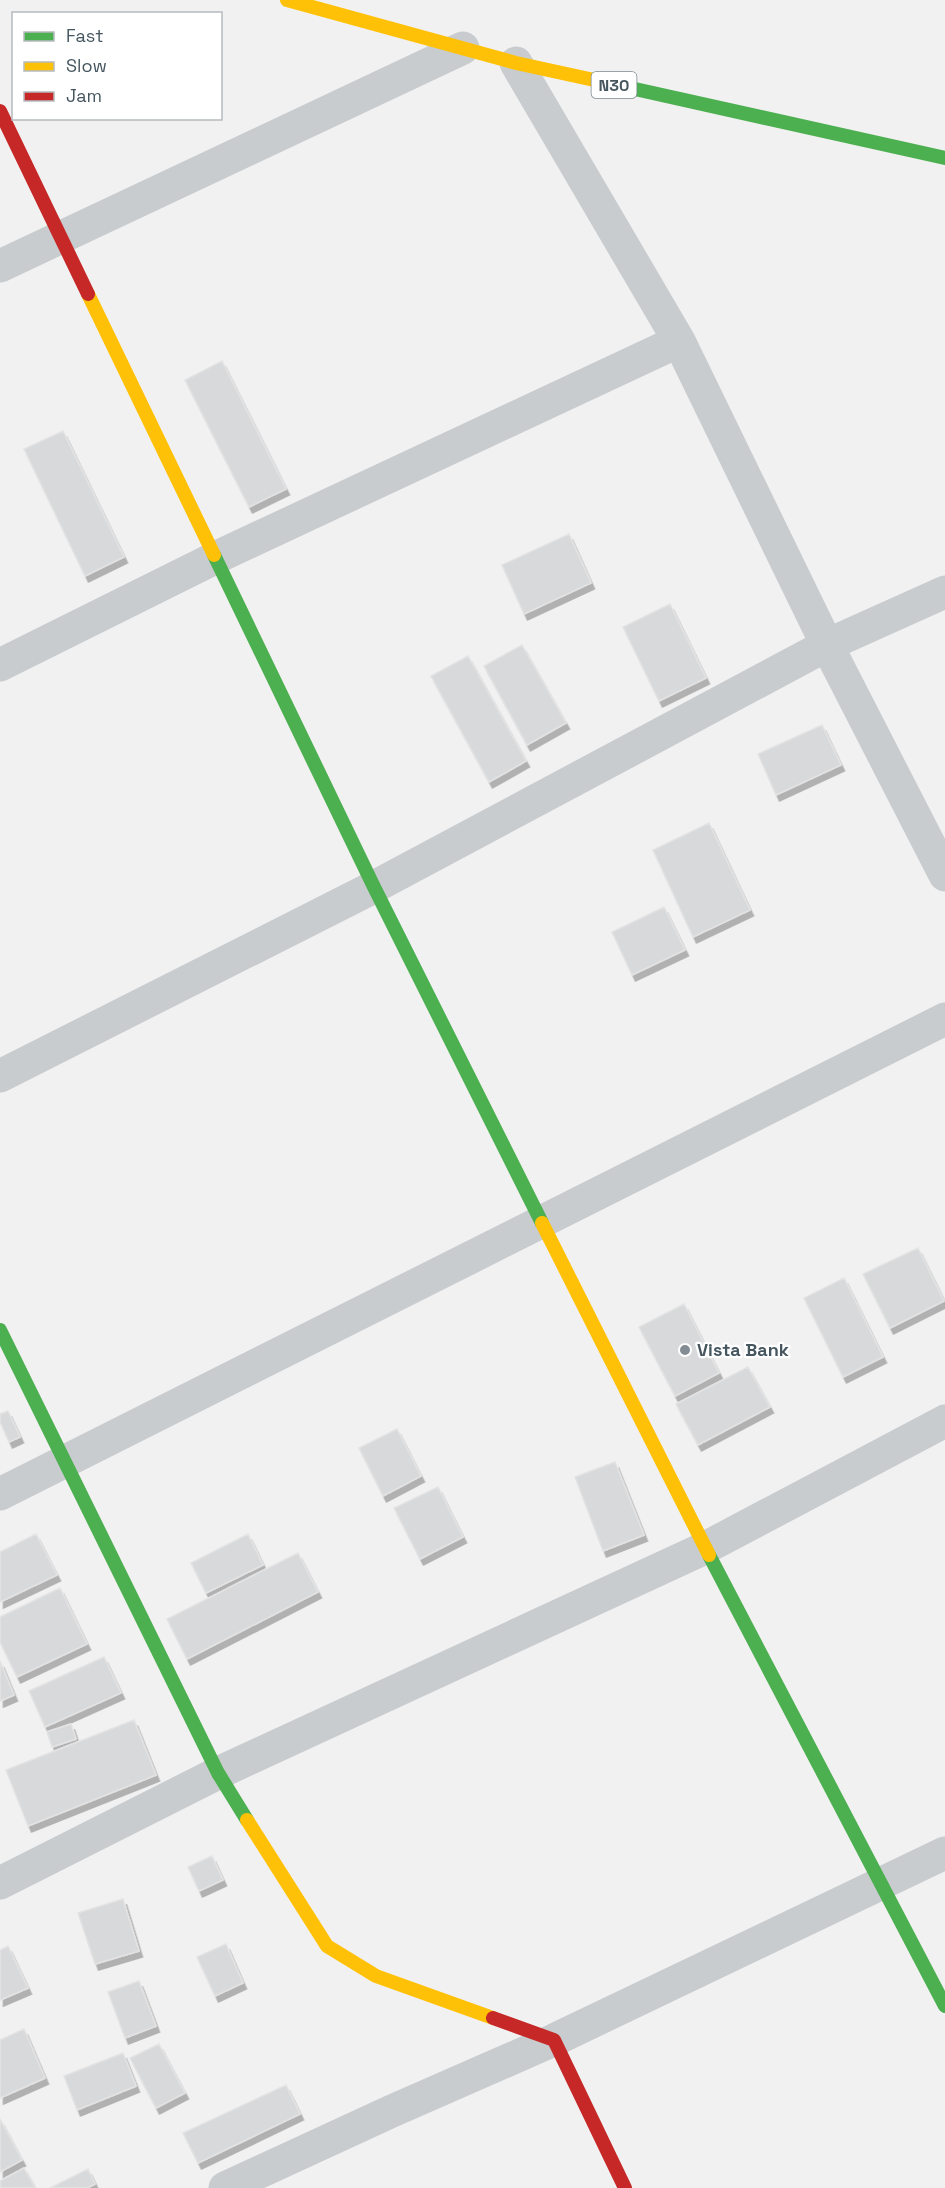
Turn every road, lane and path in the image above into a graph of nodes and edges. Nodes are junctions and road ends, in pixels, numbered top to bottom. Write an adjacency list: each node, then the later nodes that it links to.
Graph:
1 (287, 0): 2 (street, N30)
2 (463, 48): 3 (street, N30); 6 (street)
3 (516, 63): 5 (street, N30); 8 (street)
4 (0, 111): 6 (street)
5 (945, 158)
6 (61, 237): 7 (street); 9 (street)
7 (0, 266)
8 (679, 340): 9 (street); 11 (street)
9 (215, 558): 12 (street); 14 (street)
10 (945, 592): 11 (street)
11 (828, 645): 13 (street); 14 (street)
12 (0, 665)
13 (945, 875)
14 (374, 887): 16 (street); 17 (street)
15 (945, 1019): 17 (street)
16 (0, 1076)
17 (542, 1223): 20 (street); 22 (street)
18 (0, 1330): 20 (street)
19 (945, 1421): 22 (street)
20 (66, 1462): 21 (street); 23 (street)
21 (0, 1494)
22 (705, 1548): 23 (street); 26 (street)
23 (219, 1773): 25 (street); 28 (street)
24 (945, 1853): 26 (street)
25 (0, 1883)
26 (881, 1885): 27 (street); 28 (street)
27 (945, 2006)
28 (554, 2040): 29 (street); 30 (street)
29 (225, 2188)
30 (625, 2188)

